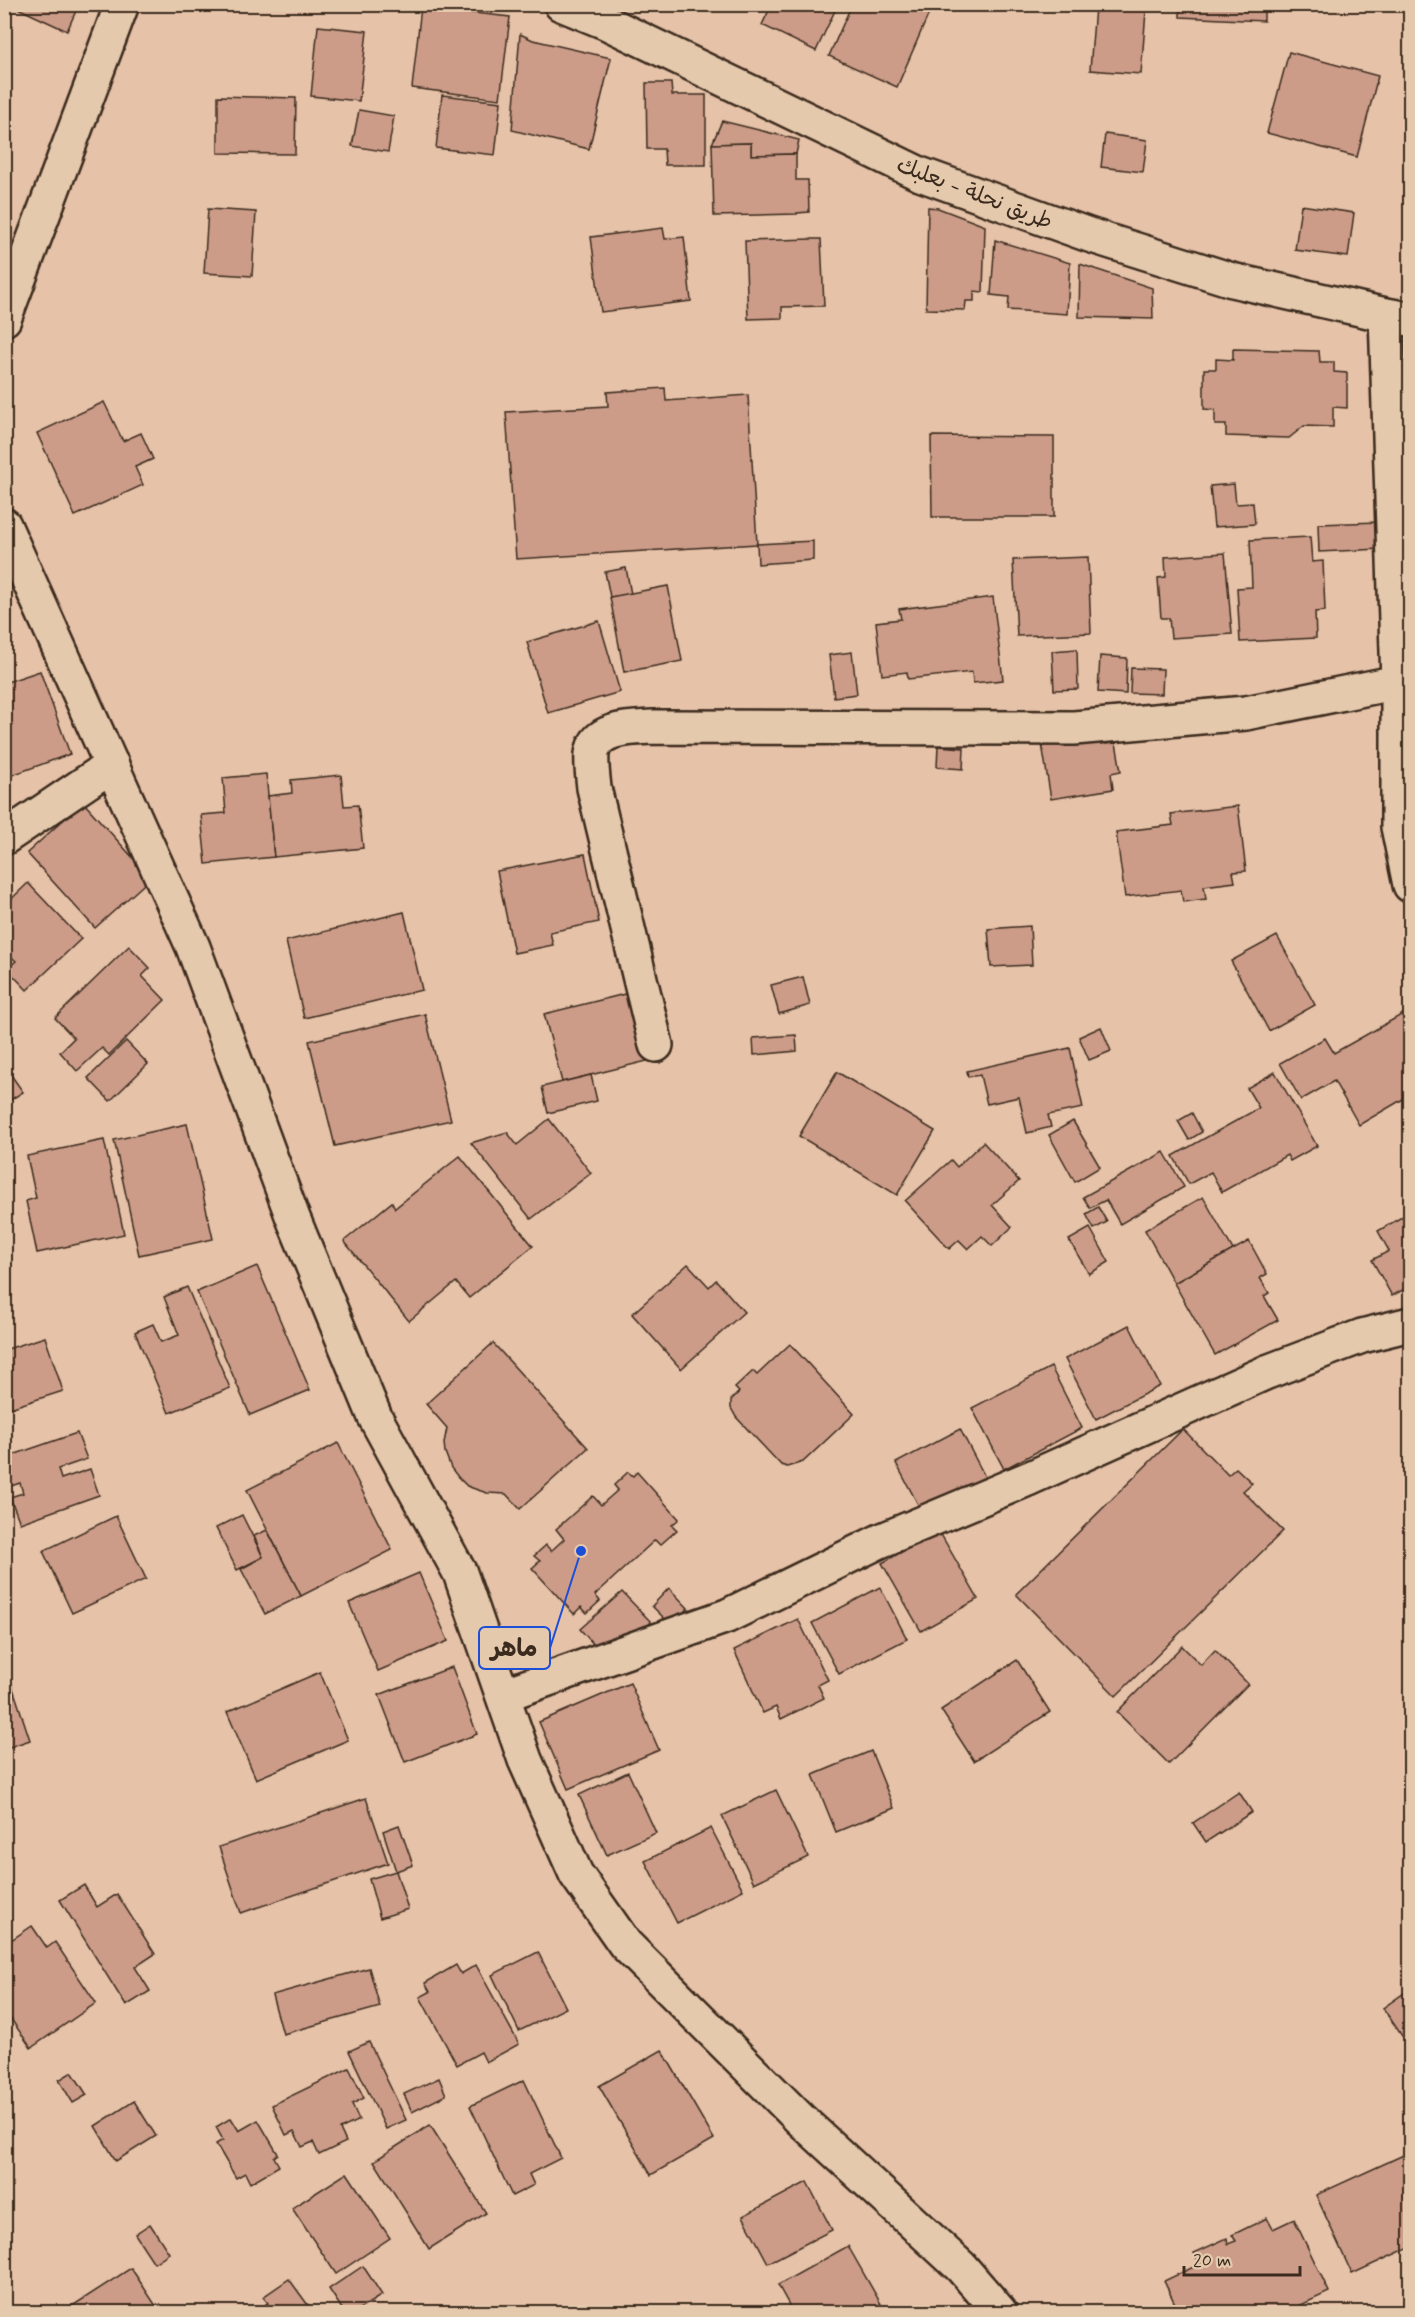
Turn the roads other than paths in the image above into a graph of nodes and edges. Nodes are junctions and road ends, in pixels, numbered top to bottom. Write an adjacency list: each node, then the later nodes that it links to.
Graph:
1 (122, 4): 5 (street)
2 (561, 4): 3 (street, طريق نحلة - بعلبك)
3 (602, 13): 4 (street, طريق نحلة - بعلبك)
4 (1398, 317): 7 (street)
5 (4, 318)
6 (4, 525): 8 (street)
7 (1398, 682): 10 (street); 11 (street)
8 (112, 765): 9 (street); 13 (street)
9 (4, 838)
10 (1410, 885)
11 (656, 1044)
12 (1410, 1324): 13 (street)
13 (503, 1695): 14 (street)
14 (1000, 2313)

